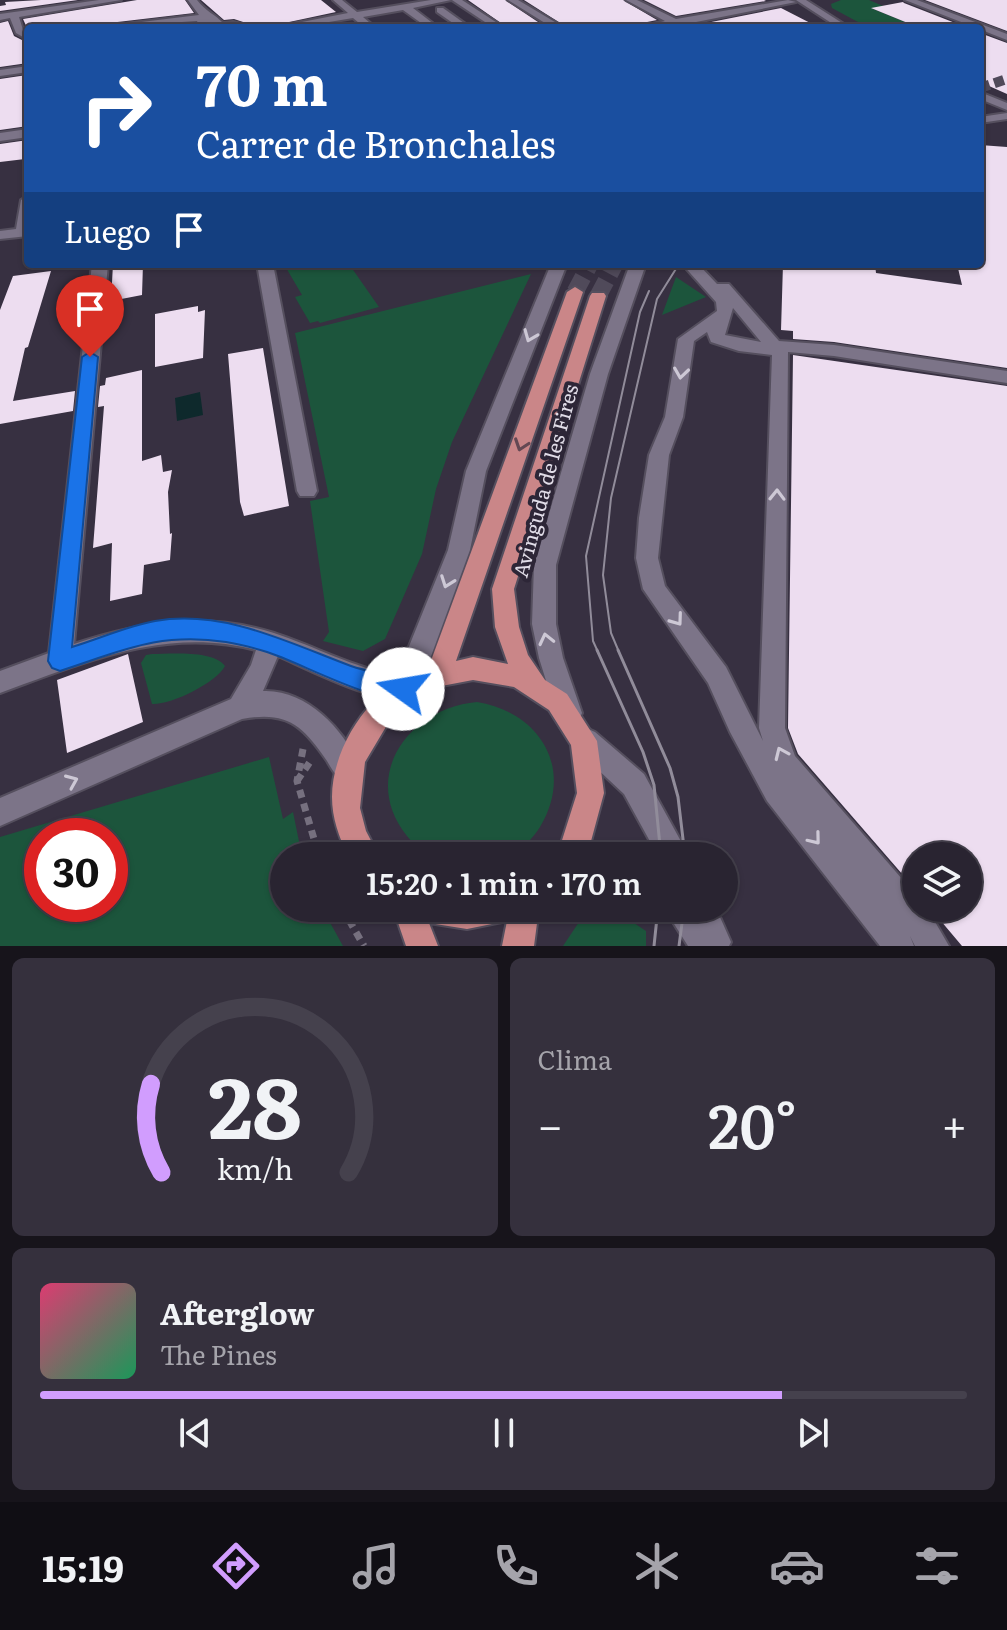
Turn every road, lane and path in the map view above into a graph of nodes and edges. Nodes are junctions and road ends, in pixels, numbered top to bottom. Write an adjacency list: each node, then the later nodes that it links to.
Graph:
1 (117, 0): 12 (street)
2 (192, 0): 16 (street)
3 (337, 0): 13 (street)
4 (456, 0): 21 (street)
5 (512, 0): 22 (street)
6 (630, 0): 15 (street)
7 (909, 0): 27 (street)
8 (794, 1): 10 (street); 15 (street); 25 (street)
9 (443, 4): 11 (street); 20 (street)
10 (814, 4): 26 (street)
11 (410, 6): 13 (street); 19 (street)
12 (14, 15): 14 (street); 29 (street)
13 (355, 15): 17 (street); 18 (street)
14 (0, 17)
15 (675, 22): 23 (street); 24 (street)
16 (210, 24)
17 (300, 24)
18 (366, 24)
19 (430, 24)
20 (462, 24)
21 (494, 24)
22 (553, 24)
23 (664, 24)
24 (679, 24)
25 (834, 24)
26 (836, 24)
27 (973, 24)
28 (984, 28): 30 (street)
29 (24, 31)
30 (1007, 37)
31 (24, 70): 32 (street)
32 (0, 73)
33 (984, 96): 34 (street)
34 (1007, 107)
35 (1007, 118): 36 (street)
36 (986, 120)
37 (24, 134): 38 (street)
38 (0, 137)
39 (24, 232): 40 (street)
40 (0, 235)
41 (100, 268): 54 (street)
42 (266, 268): 52 (street)
43 (557, 268): 58 (street, one-way to 58)
44 (637, 268): 60 (street, Avinguda de les Fires, one-way to 44)
45 (695, 268): 49 (street)
46 (697, 268): 50 (street)
47 (575, 292): 55 (main road, Avinguda de les Fires, one-way to 55)
48 (598, 296): 57 (main road, Avinguda de les Fires)
49 (722, 317): 50 (street); 81 (street, one-way to 81)
50 (776, 345): 51 (street); 82 (street, one-way to 50)
51 (1007, 377)
52 (307, 491)
53 (270, 643): 54 (street); 58 (street); 59 (street)
54 (60, 661): 56 (street)
55 (439, 673): 57 (main road); 58 (main road)
56 (0, 682)
57 (537, 686): 60 (main road)
58 (403, 689): 64 (main road)
59 (240, 707): 64 (street); 66 (street, one-way to 59)
60 (569, 713): 62 (main road)
61 (305, 740): 65 (path)
62 (586, 741): 69 (main road); 70 (street)
63 (314, 755): 65 (path)
64 (348, 770): 68 (main road)
65 (297, 781): 67 (path)
66 (0, 812)
67 (315, 842)
68 (358, 842)
69 (579, 842)
70 (666, 842)
71 (350, 922): 76 (path)
72 (413, 922): 77 (main road)
73 (522, 922): 78 (main road)
74 (689, 922): 79 (street)
75 (706, 922): 80 (street)
76 (364, 946)
77 (422, 946)
78 (518, 946)
79 (707, 946)
80 (717, 946)
81 (898, 946)
82 (933, 946)

